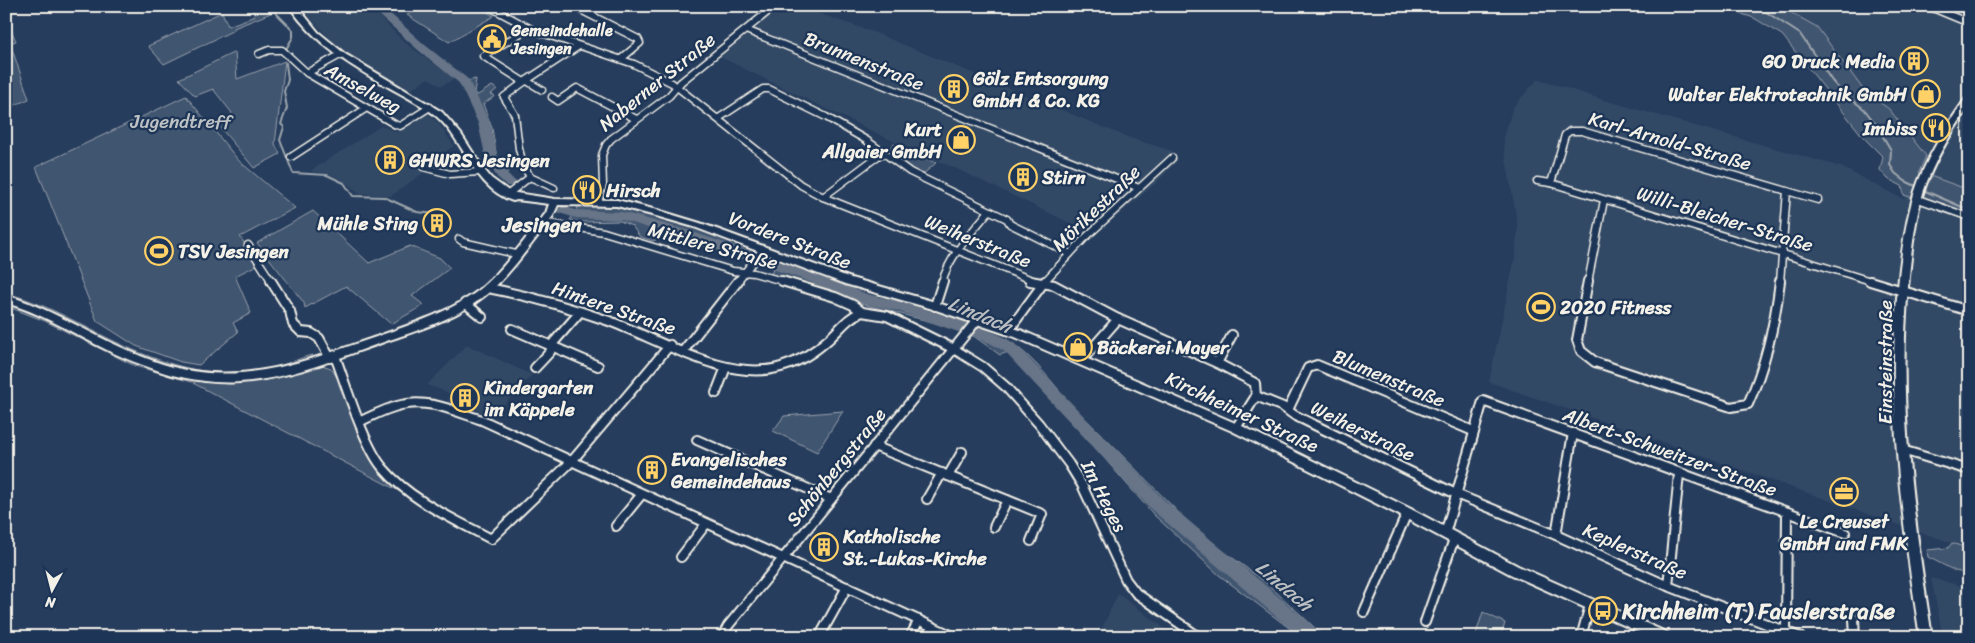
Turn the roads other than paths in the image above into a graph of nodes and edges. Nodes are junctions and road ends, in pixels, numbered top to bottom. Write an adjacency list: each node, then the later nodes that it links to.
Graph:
1 (293, 6): 11 (main road, Vordere Straße)
2 (489, 6): 7 (street, Weiherstraße)
3 (573, 6): 12 (street)
4 (775, 6): 8 (street, Naberner Straße)
5 (1928, 6): 6 (street)
6 (1969, 23)
7 (529, 28): 9 (street, Weiherstraße); 14 (street)
8 (746, 30): 15 (street, Naberner Straße); 32 (street, Brunnenstraße)
9 (579, 46): 12 (street, Weiherstraße); 14 (street)
10 (259, 54): 13 (street, Amselweg)
11 (340, 55): 13 (street, Amselweg); 19 (main road, Vordere Straße)
12 (621, 59): 15 (street, Weiherstraße)
13 (307, 73): 20 (street, Amselweg)
14 (526, 82): 16 (street); 28 (street)
15 (677, 86): 21 (street, Weiherstraße); 22 (street, Naberner Straße)
16 (542, 90)
17 (552, 97): 22 (street)
18 (1968, 101): 36 (main road, Einsteinstraße)
19 (430, 107): 20 (street, Amselweg); 27 (main road, Vordere Straße)
20 (365, 108): 24 (street)
21 (719, 118): 23 (street); 35 (street, Weiherstraße)
22 (636, 119): 40 (street, Naberner Straße)
23 (882, 153): 35 (street); 41 (street)
24 (291, 157)
25 (1172, 158): 32 (street, Mörikestraße)
26 (423, 166): 27 (street)
27 (480, 172): 34 (main road, Vordere Straße)
28 (530, 177): 31 (street); 34 (street)
29 (1537, 181): 30 (street, Willi-Bleicher-Straße)
30 (1552, 184): 33 (street, Karl-Arnold-Straße); 37 (street, Willi-Bleicher-Straße)
31 (554, 188)
32 (1139, 188): 49 (street, Mörikestraße)
33 (1786, 191): 38 (street, Karl-Arnold-Straße); 50 (street)
34 (507, 195): 39 (main road, Vordere Straße)
35 (823, 197): 46 (street, Weiherstraße)
36 (1918, 197): 42 (street); 54 (main road, Einsteinstraße)
37 (1604, 200): 50 (street, Willi-Bleicher-Straße); 50 (street)
38 (1818, 200)
39 (556, 202): 40 (main road, Vordere Straße); 43 (main road)
40 (598, 202): 47 (main road, Vordere Straße)
41 (989, 211): 46 (street); 49 (street)
42 (1969, 217)
43 (542, 222): 48 (main road); 51 (street, Mittlere Straße)
44 (459, 239): 48 (street)
45 (248, 245): 71 (street)
46 (958, 250): 52 (street, Weiherstraße); 57 (street)
47 (761, 252): 51 (street); 57 (main road, Vordere Straße)
48 (516, 254): 53 (main road)
49 (1070, 254): 52 (street, Mörikestraße)
50 (1782, 254): 54 (street, Willi-Bleicher-Straße)
51 (744, 272): 60 (street, Mittlere Straße); 70 (street)
52 (1043, 284): 62 (street, Weiherstraße); 65 (street, Mörikestraße)
53 (488, 288): 56 (main road); 59 (street, Hintere Straße)
54 (1902, 289): 58 (street, Willi-Bleicher-Straße); 86 (main road, Einsteinstraße)
55 (6, 298): 71 (main road)
56 (465, 303): 61 (street); 71 (main road)
57 (935, 306): 63 (main road, Vordere Straße)
58 (1969, 311)
59 (580, 312): 67 (street, Hintere Straße); 69 (street)
60 (862, 312): 68 (street, Mittlere Straße); 75 (street, Hintere Straße)
61 (482, 317)
62 (1118, 319): 72 (street); 73 (street, Weiherstraße)
63 (976, 322): 65 (main road, Vordere Straße); 68 (street, Schönbergstraße)
64 (512, 329): 69 (street)
65 (1009, 330): 72 (main road, Kirchheimer Straße)
66 (1232, 335): 73 (street)
67 (670, 345): 70 (street, Hintere Straße); 88 (street)
68 (957, 346): 85 (street, Schönbergstraße); 117 (street, Im Heges)
69 (552, 347): 74 (street); 76 (street)
70 (684, 350): 75 (street, Hintere Straße)
71 (332, 357): 80 (street)
72 (1082, 360): 81 (main road, Kirchheimer Straße)
73 (1217, 363): 78 (street, Weiherstraße)
74 (598, 366)
75 (726, 367): 77 (street)
76 (535, 368)
77 (716, 393)
78 (1256, 396): 79 (street, Weiherstraße); 81 (street)
79 (1288, 410): 82 (street, Blumenstraße); 93 (street, Weiherstraße)
80 (361, 421): 88 (street); 88 (street)
81 (1236, 428): 98 (main road, Kirchheimer Straße)
82 (1473, 431): 83 (street, Albert-Schweitzer-Straße); 93 (street)
83 (1573, 433): 91 (street, Albert-Schweitzer-Straße); 103 (street)
84 (697, 440): 94 (street)
85 (874, 446): 90 (street); 94 (street, Schönbergstraße)
86 (1902, 450): 89 (street); 125 (main road, Einsteinstraße)
87 (962, 452): 90 (street)
88 (572, 461): 92 (street)
89 (1969, 470)
90 (945, 474): 95 (street); 96 (street)
91 (1679, 474): 97 (street, Albert-Schweitzer-Straße); 108 (street)
92 (642, 494): 99 (street); 100 (street)
93 (1456, 494): 103 (street, Keplerstraße); 104 (street)
94 (831, 499): 107 (street, Schönbergstraße)
95 (927, 499)
96 (1007, 500): 101 (street); 105 (street)
97 (1787, 512): 102 (street, Albert-Schweitzer-Straße); 115 (street)
98 (1407, 513): 104 (main road, Kirchheimer Straße); 111 (street)
99 (706, 524): 106 (street); 107 (street)
100 (616, 526)
101 (994, 527)
102 (1845, 533)
103 (1556, 535): 108 (street, Keplerstraße)
104 (1450, 537): 110 (main road, Kirchheimer Straße); 114 (street)
105 (1030, 541)
106 (681, 557)
107 (783, 559): 109 (street); 118 (street, Schönbergstraße)
108 (1668, 586): 115 (street, Keplerstraße)
109 (847, 588): 113 (street); 116 (street)
110 (1590, 605): 121 (street); 122 (main road, Kirchheimer Straße)
111 (1364, 612)
112 (1854, 619): 124 (street)
113 (919, 620): 119 (street); 120 (street)
114 (1425, 622)
115 (1786, 631): 123 (street, Keplerstraße)
116 (821, 634)
117 (1196, 636)
118 (722, 637)
119 (910, 637)
120 (955, 637)
121 (1581, 637)
122 (1664, 637)
123 (1800, 637)
124 (1855, 637)
125 (1926, 637)

